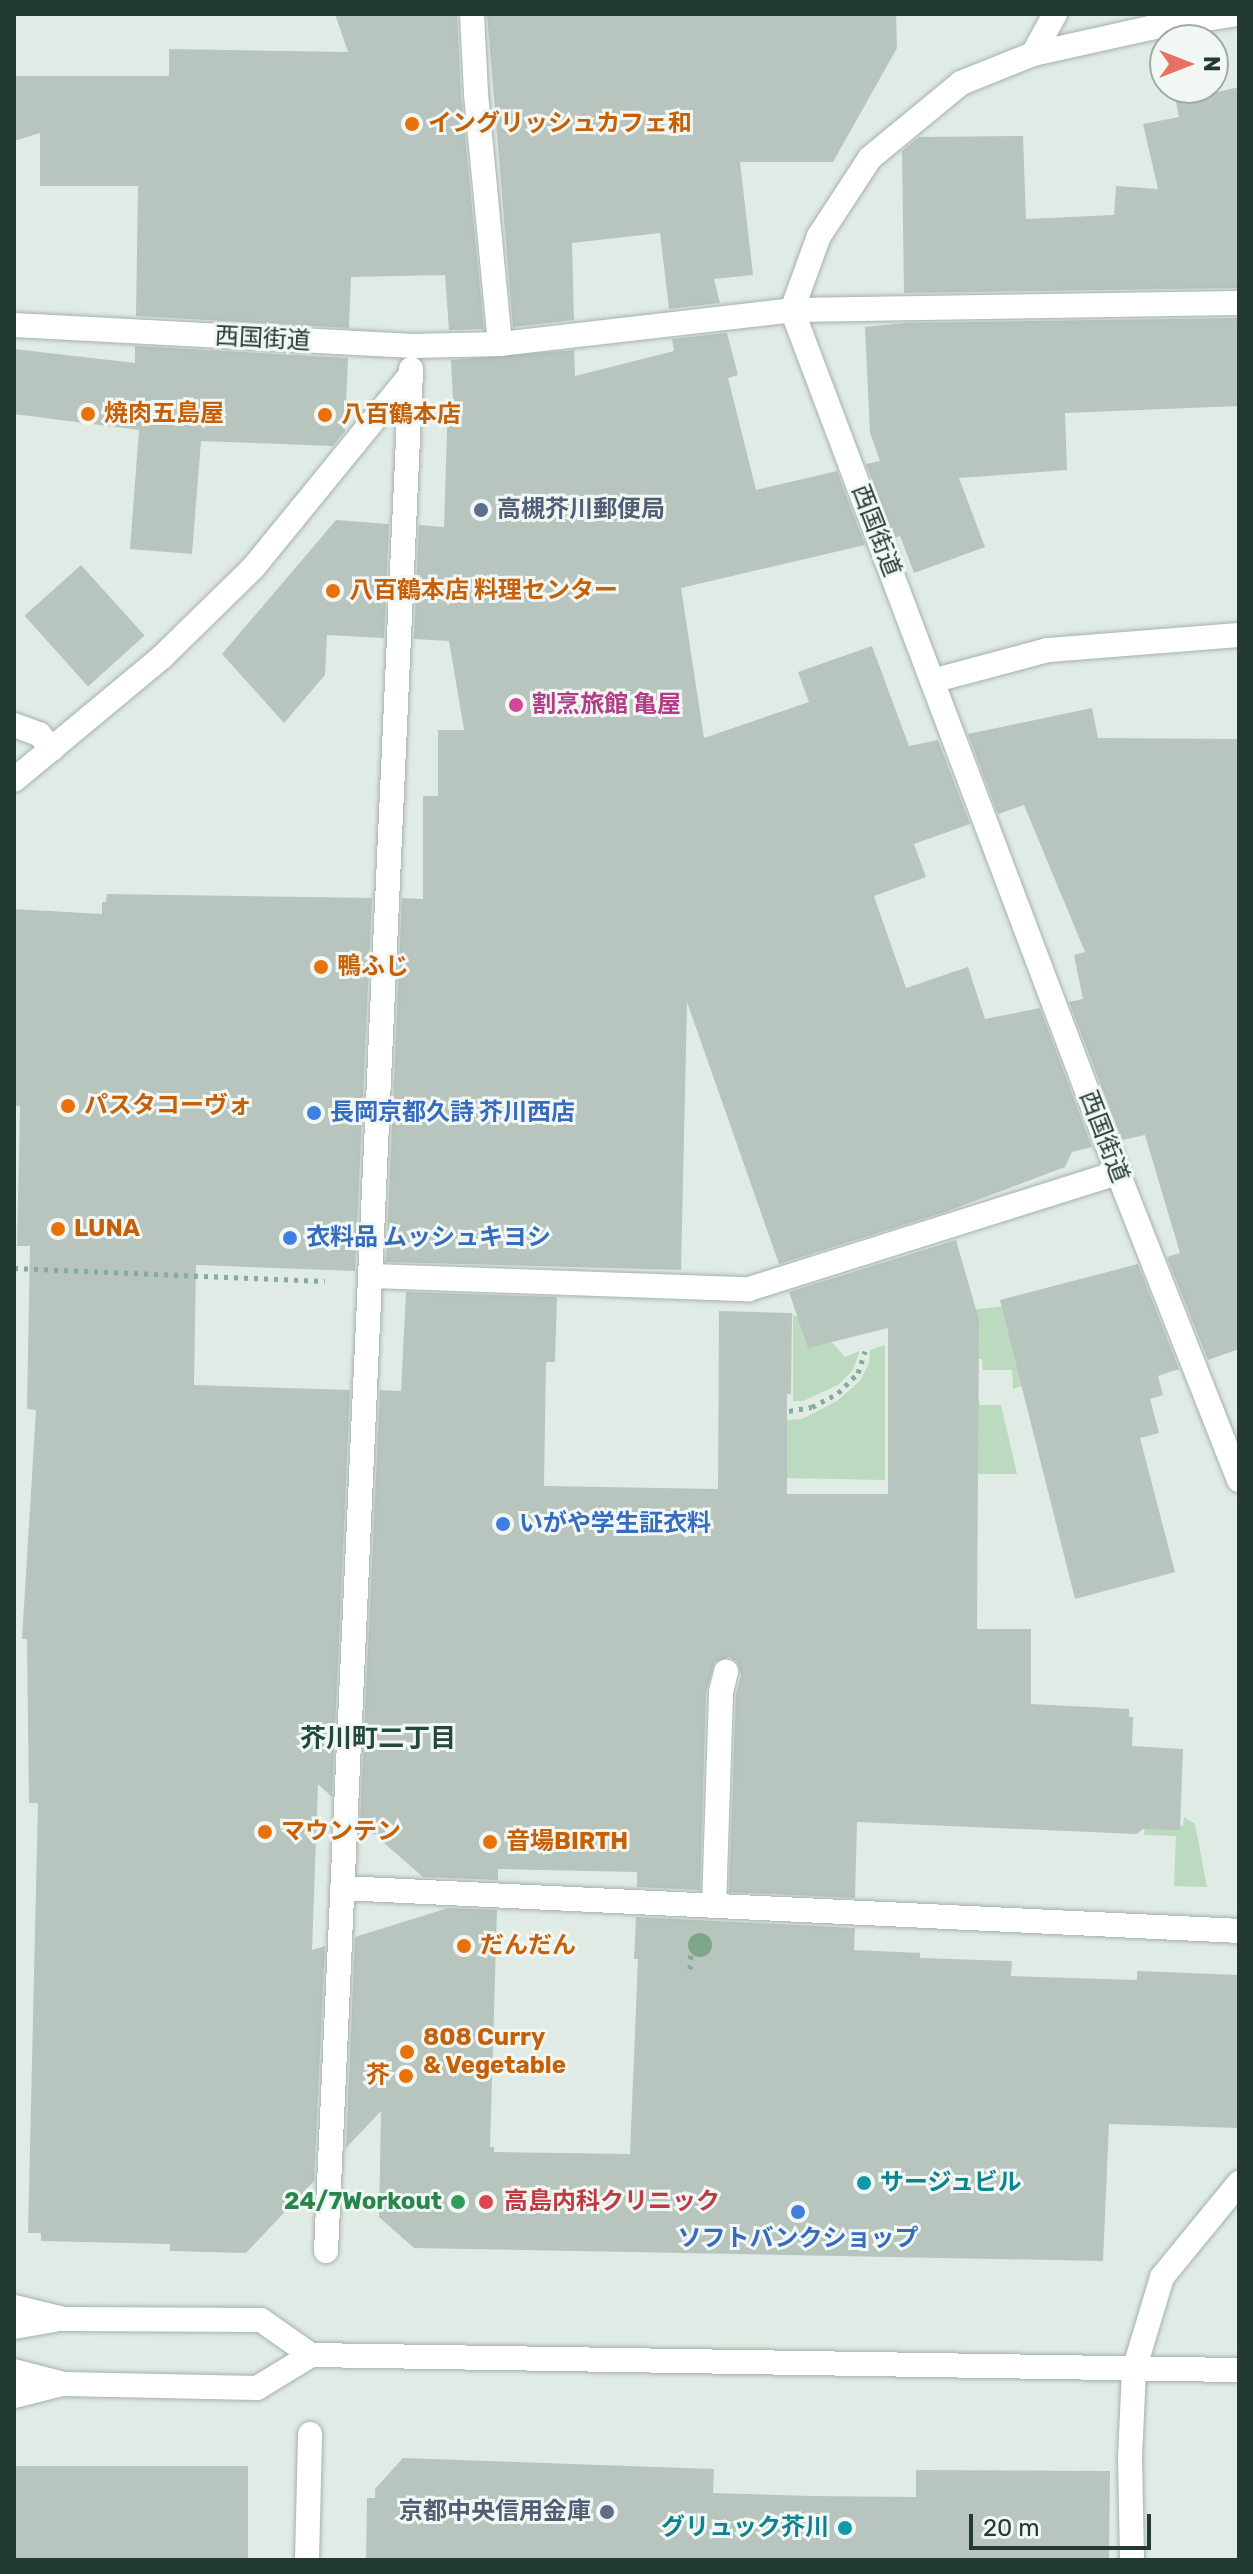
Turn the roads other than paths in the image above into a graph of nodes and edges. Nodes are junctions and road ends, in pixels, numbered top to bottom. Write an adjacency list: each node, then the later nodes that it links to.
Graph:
1 (472, 14): 8 (street)
2 (1055, 14): 4 (street)
3 (1236, 14): 4 (street)
4 (1033, 54): 6 (street)
5 (1239, 303): 6 (street)
6 (792, 310): 8 (street, 西国街道); 12 (street, 西国街道)
7 (14, 325): 9 (street, 西国街道)
8 (500, 344): 9 (street, 西国街道)
9 (413, 346): 10 (street)
10 (411, 374): 14 (street); 17 (street)
11 (1239, 635): 12 (street)
12 (932, 681): 16 (street, 西国街道)
13 (14, 725): 14 (street)
14 (52, 749): 15 (street)
15 (14, 780)
16 (1118, 1173): 17 (street); 18 (street, 西国街道)
17 (370, 1279): 20 (street)
18 (1239, 1480)
19 (726, 1672): 21 (street)
20 (342, 1888): 21 (street); 24 (street)
21 (714, 1906): 22 (street)
22 (1239, 1931)
23 (1239, 2183): 29 (street)
24 (326, 2251)
25 (14, 2307): 26 (street)
26 (64, 2319): 27 (street); 28 (street)
27 (14, 2327)
28 (311, 2355): 29 (street); 32 (street)
29 (1134, 2370): 30 (street); 36 (street)
30 (1239, 2370)
31 (14, 2371): 32 (street)
32 (64, 2384): 33 (street)
33 (14, 2396)
34 (310, 2434): 35 (street)
35 (307, 2560)
36 (1132, 2560)

